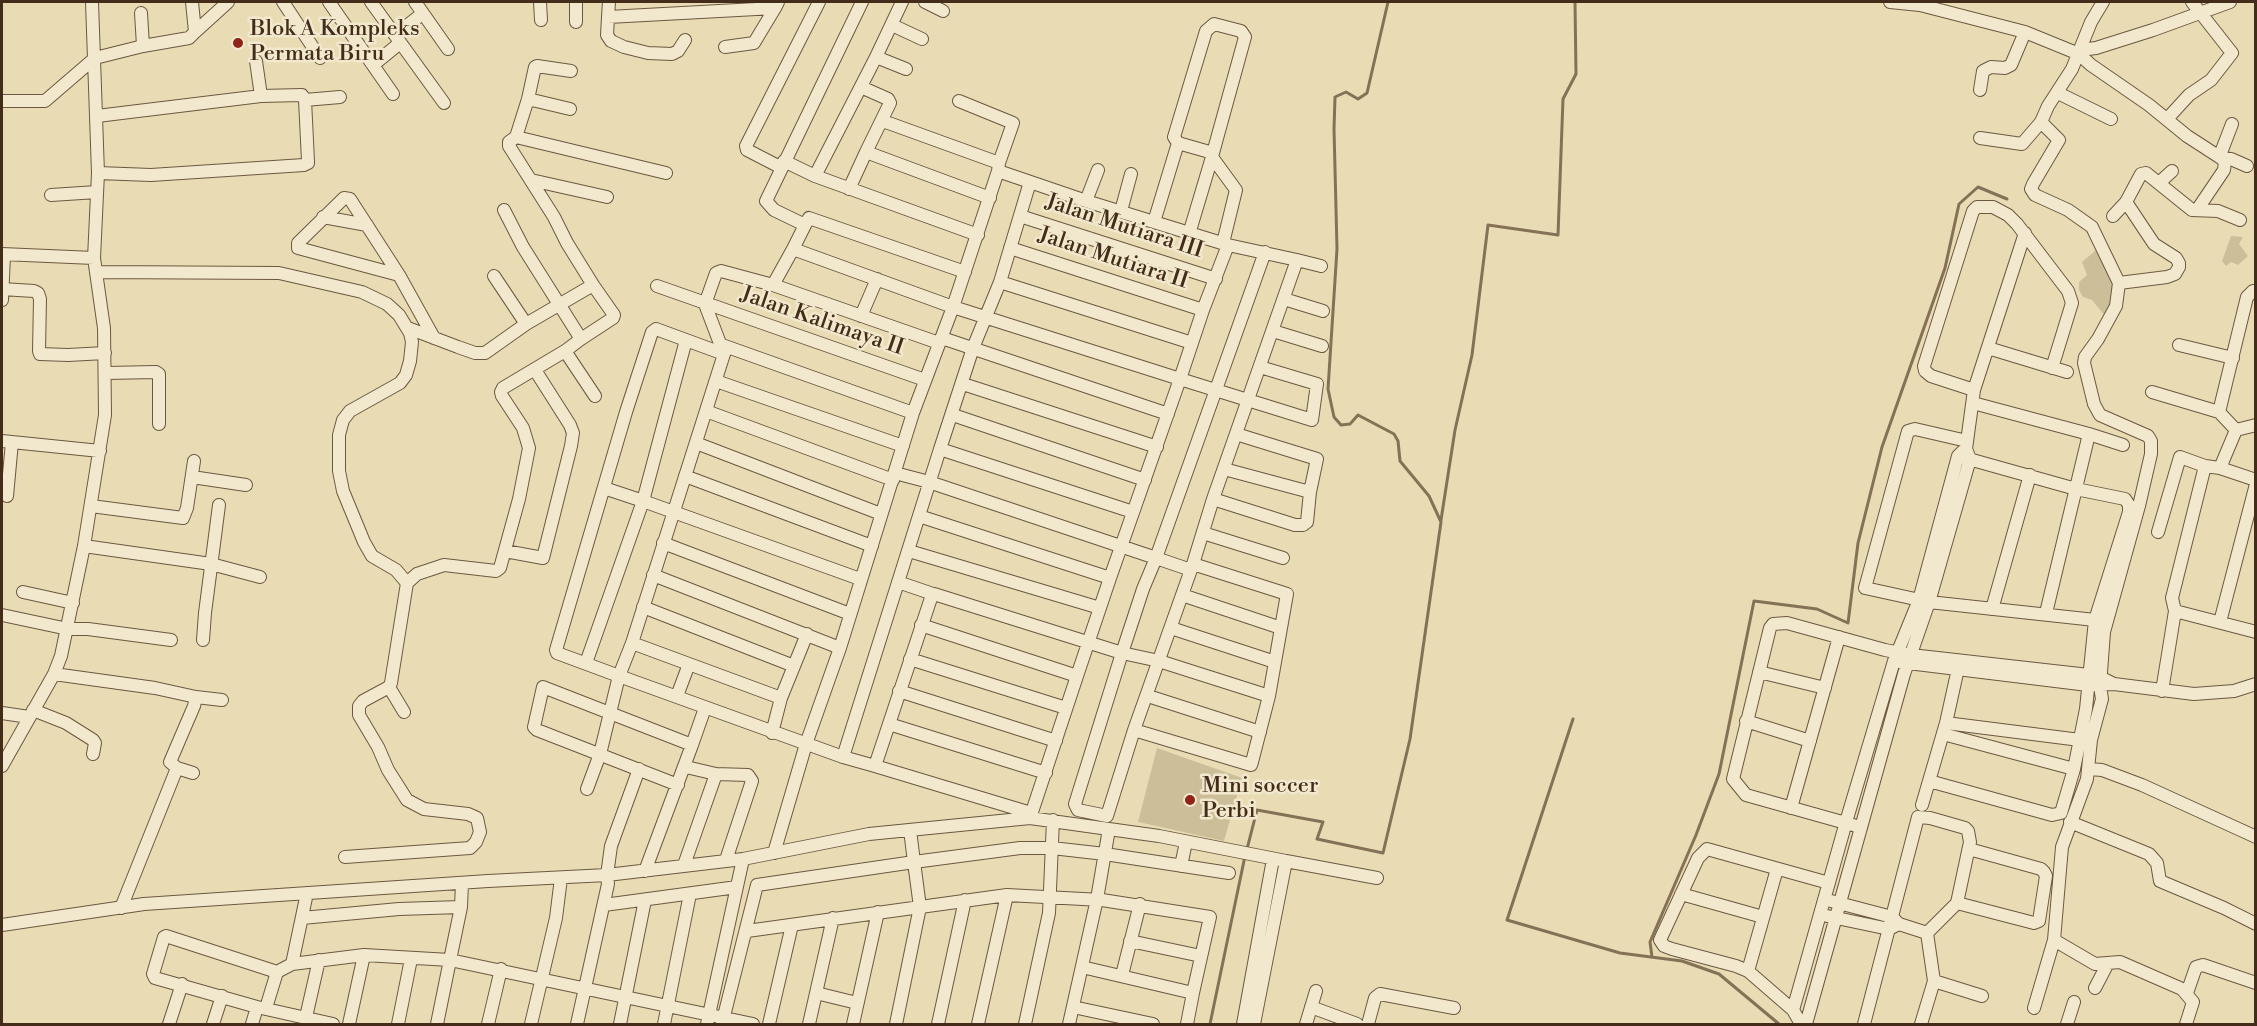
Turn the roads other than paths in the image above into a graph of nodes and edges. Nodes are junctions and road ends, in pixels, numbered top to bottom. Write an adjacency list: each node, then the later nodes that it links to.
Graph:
1 (92, 2): 37 (street)
2 (192, 2): 27 (street)
3 (228, 2): 27 (street)
4 (283, 2): 38 (street)
5 (329, 2): 40 (street)
6 (371, 2): 29 (street)
7 (540, 2): 24 (street)
8 (576, 2): 25 (street)
9 (609, 2): 23 (street)
10 (819, 2): 67 (street)
11 (862, 2): 67 (street)
12 (902, 2): 26 (street)
13 (925, 2): 20 (street)
14 (1890, 2): 28 (street)
15 (2103, 2): 35 (street)
16 (2192, 2): 22 (street)
17 (2230, 2): 22 (street)
18 (419, 5): 29 (street); 34 (street)
19 (776, 5): 23 (street); 33 (street)
20 (943, 11)
21 (141, 13): 32 (street)
22 (2203, 13): 35 (street); 57 (street)
23 (608, 18): 31 (street)
24 (541, 20)
25 (576, 22)
26 (892, 25): 30 (street); 36 (street)
27 (195, 32): 32 (street)
28 (2025, 32): 35 (street); 44 (street)
29 (397, 39): 40 (street); 53 (street)
30 (922, 39)
31 (685, 40)
32 (143, 46): 37 (street)
33 (725, 47)
34 (448, 49)
35 (2080, 52): 45 (street); 57 (street)
36 (876, 57): 41 (street); 43 (street)
37 (94, 58): 51 (street); 55 (street)
38 (320, 58)
39 (256, 61): 47 (street)
40 (373, 65): 46 (street)
41 (906, 69)
42 (571, 71): 49 (street)
43 (861, 87): 58 (street); 75 (street)
44 (1980, 90)
45 (2058, 93): 56 (street); 59 (street)
46 (393, 94)
47 (261, 96): 50 (street); 55 (street)
48 (340, 97): 50 (street)
49 (528, 99): 54 (street); 61 (street)
50 (305, 100): 72 (street)
51 (2, 101)
52 (959, 101): 69 (street)
53 (444, 103)
54 (570, 109)
55 (97, 116): 72 (street)
56 (2112, 119)
57 (2167, 119): 66 (street)
58 (883, 121): 64 (street); 69 (street)
59 (2041, 122): 62 (street); 114 (street)
60 (2232, 124): 66 (street)
61 (516, 137): 73 (street); 76 (street)
62 (1980, 138)
63 (1178, 144): 65 (street); 65 (street); 94 (street)
64 (866, 152): 79 (street); 83 (street)
65 (1213, 155): 97 (street); 99 (street)
66 (2221, 158): 68 (street); 87 (street)
67 (783, 164): 75 (street); 93 (street)
68 (2247, 166)
69 (999, 167): 77 (street); 83 (street)
70 (1098, 170): 84 (street)
71 (2172, 171): 78 (street)
72 (98, 173): 80 (street)
73 (666, 173)
74 (1131, 174): 88 (street)
75 (815, 176): 79 (street)
76 (531, 180): 82 (street); 115 (street)
77 (1030, 182): 84 (street); 89 (street)
78 (2159, 183): 85 (street); 87 (street)
79 (849, 189): 98 (street)
80 (98, 192): 81 (street); 104 (street)
81 (51, 195)
82 (607, 196)
83 (990, 198): 98 (street)
84 (1086, 201): 88 (street)
85 (2126, 202): 90 (street); 114 (street)
86 (504, 210): 123 (street)
87 (2197, 210): 92 (street)
88 (1121, 211): 94 (street)
89 (1020, 216): 100 (street); 112 (street, Jalan Mutiara III)
90 (2113, 216)
91 (323, 217): 95 (street); 95 (street); 109 (street)
92 (2240, 220)
93 (807, 222): 101 (street); 108 (street)
94 (1155, 222): 97 (street)
95 (367, 225): 109 (street)
96 (2025, 233): 140 (street); 146 (street); 154 (street)
97 (1190, 234): 99 (street)
98 (978, 236): 108 (street)
99 (1226, 244): 102 (street); 112 (street)
100 (1010, 248): 113 (street); 125 (street, Jalan Mutiara II)
101 (793, 249): 111 (street); 116 (street)
102 (1265, 252): 105 (street); 155 (street)
103 (3, 255): 104 (street); 118 (street)
104 (94, 258): 107 (street)
105 (1297, 260): 106 (street); 120 (street)
106 (1322, 266)
107 (96, 272): 130 (street); 143 (street)
108 (965, 272): 124 (street)
109 (399, 275): 132 (street)
110 (494, 276): 129 (street)
111 (877, 279): 124 (street); 127 (street)
112 (1216, 279): 125 (street)
113 (1000, 282): 128 (street); 136 (street)
114 (2119, 283): 260 (street)
115 (593, 285): 123 (street); 133 (street)
116 (772, 285): 122 (street); 127 (street)
117 (657, 286): 122 (street, Jalan Kalimaya II)
118 (2, 289): 121 (street); 143 (street)
119 (2256, 291): 144 (street)
120 (1284, 298): 126 (street); 131 (street)
121 (2, 300)
122 (705, 304): 141 (street); 151 (street, Jalan Kalimaya II)
123 (559, 305): 129 (street); 133 (street)
124 (953, 307): 128 (street); 135 (street)
125 (1203, 310): 136 (street)
126 (1323, 311)
127 (861, 316): 135 (street)
128 (985, 317): 139 (street); 150 (street)
129 (526, 324): 132 (street)
130 (408, 328): 132 (street); 219 (street)
131 (1273, 331): 138 (street); 145 (street)
132 (435, 338)
133 (581, 339): 142 (street)
134 (686, 340): 141 (street); 190 (street); 195 (street)
135 (941, 340): 139 (street); 151 (street)
136 (1192, 343): 150 (street)
137 (2179, 345): 144 (street)
138 (1322, 346)
139 (973, 348): 153 (street); 163 (street)
140 (1988, 348): 146 (street); 154 (street)
141 (723, 349): 152 (street); 162 (street)
142 (565, 351): 147 (street); 157 (street)
143 (105, 354): 149 (street)
144 (2233, 358): 161 (street)
145 (1260, 367): 158 (street); 158 (street)
146 (2052, 368): 148 (street)
147 (535, 370): 208 (street); 208 (street)
148 (2067, 372)
149 (106, 373): 165 (street); 176 (street)
150 (1180, 379): 155 (street); 163 (street)
151 (925, 380): 162 (street)
152 (716, 381): 160 (street); 173 (street)
153 (963, 384): 164 (street); 174 (street)
154 (1974, 390): 159 (street)
155 (1215, 391): 158 (street); 210 (street)
156 (2152, 392): 161 (street)
157 (595, 396)
158 (1247, 401): 168 (street)
159 (1973, 403): 169 (street); 177 (street)
160 (706, 411): 171 (street); 184 (street)
161 (2219, 412): 167 (street)
162 (913, 413): 173 (street)
163 (1168, 414): 174 (street)
164 (953, 415): 175 (street); 186 (street)
165 (159, 424)
166 (2256, 425): 167 (street)
167 (2235, 430): 180 (street)
168 (1236, 434): 181 (street); 192 (street)
169 (2089, 434): 172 (street); 191 (street)
170 (7, 442): 176 (street); 193 (street)
171 (696, 443): 183 (street); 200 (street)
172 (2123, 445)
173 (903, 446): 184 (street)
174 (1157, 447): 186 (street)
175 (940, 449): 187 (street); 199 (street)
176 (100, 451): 197 (street)
177 (1965, 451): 182 (street); 223 (street); 223 (street)
178 (194, 461): 185 (street)
179 (2205, 466): 180 (street); 203 (street); 228 (street)
180 (2220, 468): 188 (street)
181 (1224, 469): 192 (street); 194 (street)
182 (2030, 475): 191 (street); 227 (street)
183 (685, 476): 198 (street); 207 (street)
184 (894, 476): 187 (street); 200 (street)
185 (192, 477): 189 (street); 197 (street)
186 (1145, 480): 199 (street)
187 (929, 482): 201 (street); 205 (street)
188 (2256, 482): 233 (street)
189 (246, 485)
190 (604, 488): 195 (street); 252 (street)
191 (2076, 489): 229 (street); 232 (street)
192 (1310, 492): 194 (street)
193 (8, 496)
194 (1213, 499): 202 (street)
195 (643, 501): 198 (street); 252 (street)
196 (219, 505): 212 (street)
197 (91, 506): 206 (street)
198 (673, 511): 204 (street); 217 (street)
199 (1133, 512): 205 (street)
200 (881, 514): 207 (street)
201 (919, 516): 209 (street); 216 (street)
202 (1203, 532): 211 (street); 213 (street)
203 (2158, 532)
204 (663, 543): 214 (street); 230 (street)
205 (1122, 545): 210 (street); 216 (street)
206 (84, 546): 212 (street); 224 (street)
207 (872, 546): 217 (street)
208 (505, 550): 219 (street)
209 (909, 551): 218 (street); 226 (street)
210 (1156, 558): 213 (street); 246 (street)
211 (1283, 558)
212 (211, 564): 215 (street); 242 (street)
213 (1192, 567): 222 (street); 236 (street)
214 (653, 575): 225 (street); 239 (street)
215 (260, 577)
216 (1110, 578): 226 (street)
217 (860, 579): 230 (street)
218 (898, 582): 221 (street); 291 (street)
219 (407, 583): 262 (street)
220 (23, 592): 224 (street)
221 (933, 594): 234 (street); 244 (street)
222 (1182, 596): 235 (street); 236 (street)
223 (1924, 601): 227 (street); 247 (street); 249 (street)
224 (73, 603): 237 (street)
225 (643, 607): 243 (street); 254 (street)
226 (1100, 608): 244 (street)
227 (1992, 609): 229 (street)
228 (2175, 611): 233 (street); 265 (street)
229 (2046, 613): 232 (street)
230 (850, 614): 245 (street)
231 (2, 615): 237 (street)
232 (2095, 620): 260 (street)
233 (2220, 622): 238 (street)
234 (921, 625): 248 (street); 259 (street)
235 (1171, 628): 250 (street); 251 (street)
236 (1281, 628): 251 (street)
237 (68, 629): 241 (street); 257 (street)
238 (2256, 632)
239 (807, 634): 245 (street); 254 (street)
240 (1839, 638): 247 (street); 256 (street); 263 (street)
241 (171, 640)
242 (203, 640)
243 (632, 643): 253 (street); 258 (street)
244 (1087, 643): 246 (street); 259 (street)
245 (840, 648): 287 (street)
246 (1122, 653): 250 (street); 281 (street)
247 (1892, 654): 249 (street); 309 (street)
248 (910, 659): 264 (street); 273 (street)
249 (1909, 660): 255 (street); 311 (street)
250 (1160, 661): 267 (street); 268 (street)
251 (1275, 662): 268 (street)
252 (586, 663): 258 (street)
253 (689, 664): 266 (street); 270 (street)
254 (794, 666): 270 (street)
255 (1958, 666): 260 (street); 280 (street)
256 (1759, 672): 263 (street); 278 (street)
257 (54, 674): 269 (street); 277 (street)
258 (619, 676): 266 (street); 276 (street)
259 (1077, 676): 273 (street)
260 (2094, 681): 265 (street); 284 (street); 298 (street)
261 (2256, 684): 265 (street)
262 (389, 687): 274 (street); 320 (street)
263 (1825, 688): 286 (street)
264 (899, 691): 279 (street); 285 (street)
265 (2163, 691)
266 (677, 696): 272 (street)
267 (1148, 696): 281 (street); 282 (street)
268 (1269, 696): 282 (street)
269 (196, 697): 271 (street); 295 (street)
270 (781, 698): 283 (street)
271 (222, 700)
272 (705, 708): 283 (street); 288 (street)
273 (1066, 708): 285 (street)
274 (404, 712)
275 (2, 713): 277 (street)
276 (611, 713): 288 (street); 290 (street); 290 (street)
277 (31, 714): 289 (street); 292 (street)
278 (1746, 721): 286 (street); 306 (street)
279 (889, 724): 293 (street); 300 (street)
280 (1944, 729): 284 (street); 297 (street); 302 (street)
281 (1134, 730): 282 (street)
282 (1260, 732)
283 (772, 733): 287 (street)
284 (2080, 740): 297 (street)
285 (1056, 741): 300 (street)
286 (1810, 741): 306 (street)
287 (806, 744): 291 (street); 318 (street)
288 (692, 745): 294 (street)
289 (93, 754)
290 (600, 754): 296 (street); 304 (street)
291 (843, 757): 293 (street)
292 (2, 766)
293 (875, 766): 307 (street)
294 (686, 767): 301 (street); 303 (street)
295 (177, 768): 299 (street); 351 (street)
296 (639, 769): 303 (street); 331 (street)
297 (2074, 769): 302 (street)
298 (2089, 769): 310 (street); 314 (street)
299 (193, 773)
300 (1046, 773): 307 (street)
301 (716, 774): 322 (street); 325 (street)
302 (1929, 781): 305 (street)
303 (678, 786): 328 (street)
304 (587, 789)
305 (1922, 805)
306 (1791, 808): 309 (street)
307 (1031, 815): 308 (street); 313 (street)
308 (1053, 820): 312 (street); 316 (street)
309 (1846, 822): 311 (street); 333 (street)
310 (2070, 822): 359 (street); 364 (street)
311 (1860, 827): 346 (street)
312 (1109, 829): 315 (street); 319 (street)
313 (910, 833): 318 (street); 321 (street)
314 (2256, 837)
315 (1186, 842): 323 (street); 326 (street)
316 (1052, 848): 319 (street); 321 (street); 340 (street)
317 (1969, 849): 347 (street); 347 (street); 358 (street)
318 (774, 853): 324 (street)
319 (1105, 854): 326 (street); 341 (street)
320 (345, 857)
321 (914, 859): 350 (street); 362 (street)
322 (726, 860): 324 (street); 325 (street)
323 (1279, 860): 330 (street); 425 (street); 426 (street)
324 (742, 862): 335 (street)
325 (684, 865): 328 (street)
326 (1181, 866): 329 (street)
327 (1777, 869): 333 (street); 338 (street); 354 (street)
328 (645, 871): 331 (street)
329 (1229, 873)
330 (1377, 878)
331 (607, 880): 334 (street); 345 (street)
332 (462, 883): 334 (street); 336 (street); 349 (street)
333 (1829, 883): 342 (street)
334 (560, 884): 378 (street)
335 (737, 885): 337 (street); 401 (street)
336 (307, 893): 351 (street); 355 (street)
337 (690, 894): 343 (street); 393 (street)
338 (1681, 894): 354 (street); 375 (street)
339 (1007, 895): 340 (street); 344 (street); 420 (street)
340 (1050, 896): 341 (street); 421 (street)
341 (1097, 899): 348 (street); 373 (street)
342 (1824, 899): 346 (street); 353 (street)
343 (645, 900): 345 (street); 390 (street)
344 (965, 900): 350 (street); 419 (street)
345 (604, 902): 383 (street)
346 (1839, 903): 357 (street); 358 (street)
347 (1957, 903): 363 (street)
348 (1140, 904): 365 (street); 367 (street)
349 (461, 907): 355 (street); 370 (street)
350 (920, 907): 352 (street); 418 (street)
351 (121, 908): 360 (street)
352 (878, 912): 356 (street); 391 (street)
353 (1820, 914): 357 (street); 399 (street)
354 (1763, 917): 375 (street)
355 (302, 918): 371 (street)
356 (833, 918): 361 (street); 385 (street)
357 (1835, 918): 358 (street); 430 (street)
358 (1894, 923): 363 (street); 431 (street)
359 (2256, 924)
360 (2, 925)
361 (792, 925): 362 (street); 415 (street)
362 (747, 931): 401 (street)
363 (1927, 933): 379 (street)
364 (2054, 940): 372 (street); 398 (street)
365 (1130, 941): 367 (street); 377 (street)
366 (363, 955): 368 (street); 369 (street); 406 (street)
367 (1201, 956): 386 (street)
368 (411, 959): 370 (street); 407 (street)
369 (319, 960): 371 (street); 400 (street)
370 (450, 960): 374 (street); 408 (street)
371 (292, 964): 376 (street)
372 (2107, 965): 382 (street); 387 (street)
373 (1082, 967): 377 (street); 394 (street)
374 (501, 969): 378 (street); 409 (street)
375 (1748, 971): 399 (street)
376 (277, 972): 381 (street); 396 (street)
377 (1122, 975): 386 (street)
378 (541, 978): 383 (street); 410 (street)
379 (1934, 981): 389 (street); 432 (street)
380 (2256, 983): 387 (street)
381 (182, 984): 388 (street); 402 (street)
382 (2095, 988)
383 (585, 989): 390 (street); 411 (street)
384 (1316, 991): 395 (street)
385 (816, 993): 391 (street); 416 (street)
386 (1194, 993): 424 (street)
387 (2187, 993): 434 (street)
388 (222, 996): 396 (street); 403 (street)
389 (1982, 996)
390 (625, 998): 393 (street); 412 (street)
391 (857, 1002): 417 (street)
392 (2074, 1002): 433 (street)
393 (668, 1007): 401 (street); 413 (street)
394 (1073, 1007): 422 (street); 423 (street)
395 (1311, 1007): 427 (street); 428 (street)
396 (261, 1008): 400 (street); 404 (street)
397 (1454, 1008): 429 (street)
398 (2034, 1008)
399 (1793, 1010): 430 (street)
400 (306, 1017): 405 (street)
401 (716, 1020): 414 (street)
402 (169, 1024)
403 (213, 1024)
404 (252, 1024)
405 (333, 1024)
406 (349, 1024)
407 (398, 1024)
408 (437, 1024)
409 (488, 1024)
410 (531, 1024)
411 (577, 1024)
412 (620, 1024)
413 (664, 1024)
414 (753, 1024)
415 (769, 1024)
416 (809, 1024)
417 (853, 1024)
418 (896, 1024)
419 (938, 1024)
420 (978, 1024)
421 (1024, 1024)
422 (1069, 1024)
423 (1153, 1024)
424 (1187, 1024)
425 (1243, 1024)
426 (1254, 1024)
427 (1306, 1024)
428 (1357, 1024)
429 (1368, 1024)
430 (1803, 1024)
431 (1864, 1024)
432 (1921, 1024)
433 (2067, 1024)
434 (2186, 1024)

